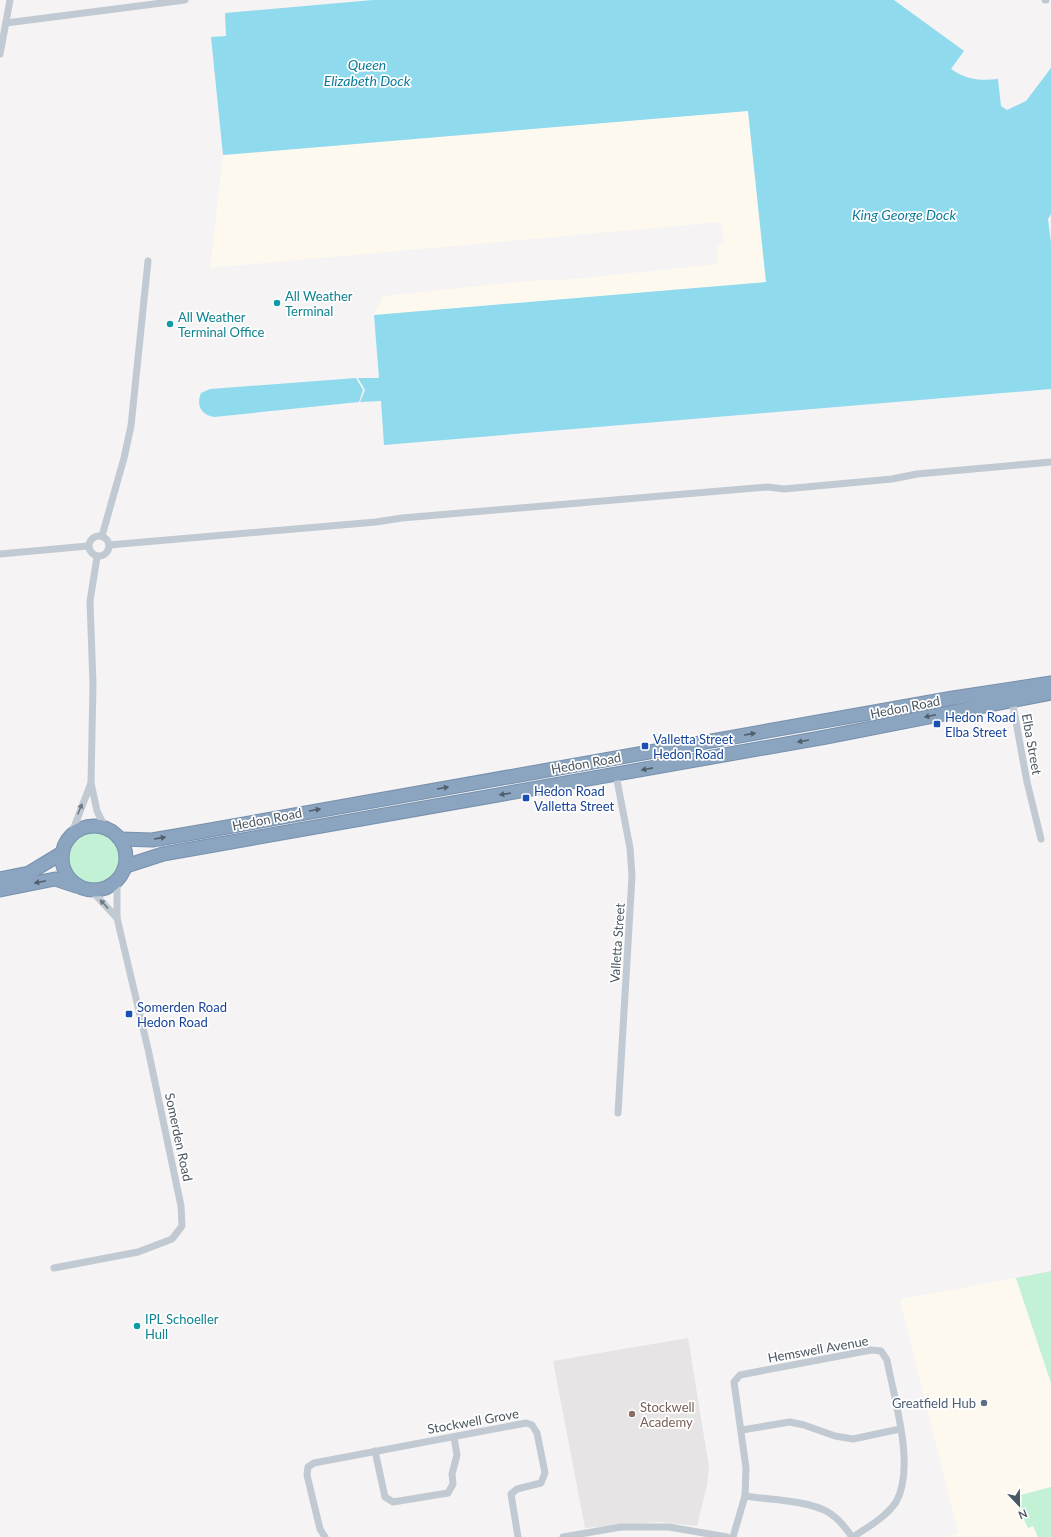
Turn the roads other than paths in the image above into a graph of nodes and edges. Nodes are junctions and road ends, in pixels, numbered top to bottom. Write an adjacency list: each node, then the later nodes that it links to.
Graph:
1 (10, 0): 3 (street)
2 (185, 0): 3 (street)
3 (6, 23): 4 (street)
4 (0, 54)
5 (148, 261): 7 (street)
6 (1051, 462): 8 (street)
7 (102, 536): 8 (street); 9 (street)
8 (109, 545): 11 (street)
9 (88, 546): 10 (street); 11 (street)
10 (0, 554)
11 (97, 557): 16 (street)
12 (1051, 683): 19 (highway, Hedon Road, one-way to 12)
13 (1051, 693): 14 (highway, Hedon Road)
14 (1012, 700): 15 (highway, Hedon Road, one-way to 15); 20 (street, Elba Street)
15 (616, 775): 22 (highway, Hedon Road, one-way to 22); 29 (street, Valletta Street)
16 (91, 783): 17 (street); 18 (street, one-way to 16)
17 (105, 827): 18 (highway); 19 (highway)
18 (71, 835): 21 (highway)
19 (121, 839): 22 (highway)
20 (1040, 839)
21 (62, 853): 23 (highway); 25 (highway)
22 (126, 866): 24 (highway)
23 (0, 879)
24 (117, 881): 27 (highway); 28 (street, Somerden Road)
25 (78, 886): 26 (highway, one-way to 26); 27 (highway)
26 (0, 890)
27 (91, 890): 28 (street, Somerden Road, one-way to 27)
28 (117, 918): 30 (street, Somerden Road)
29 (618, 1113)
30 (54, 1268)
31 (900, 1429): 32 (street); 32 (street, Hemswell Avenue); 41 (street, Hemswell Avenue)
32 (742, 1430): 35 (street, Hemswell Avenue)
33 (454, 1437): 34 (street, Stockwell Grove); 34 (street); 37 (street, Stockwell Grove)
34 (375, 1451): 36 (street, Stockwell Grove)
35 (745, 1496): 40 (street, Hemswell Avenue); 41 (street)
36 (325, 1537)
37 (518, 1537)
38 (563, 1537): 39 (street)
39 (727, 1537)
40 (733, 1537)
41 (853, 1537)

